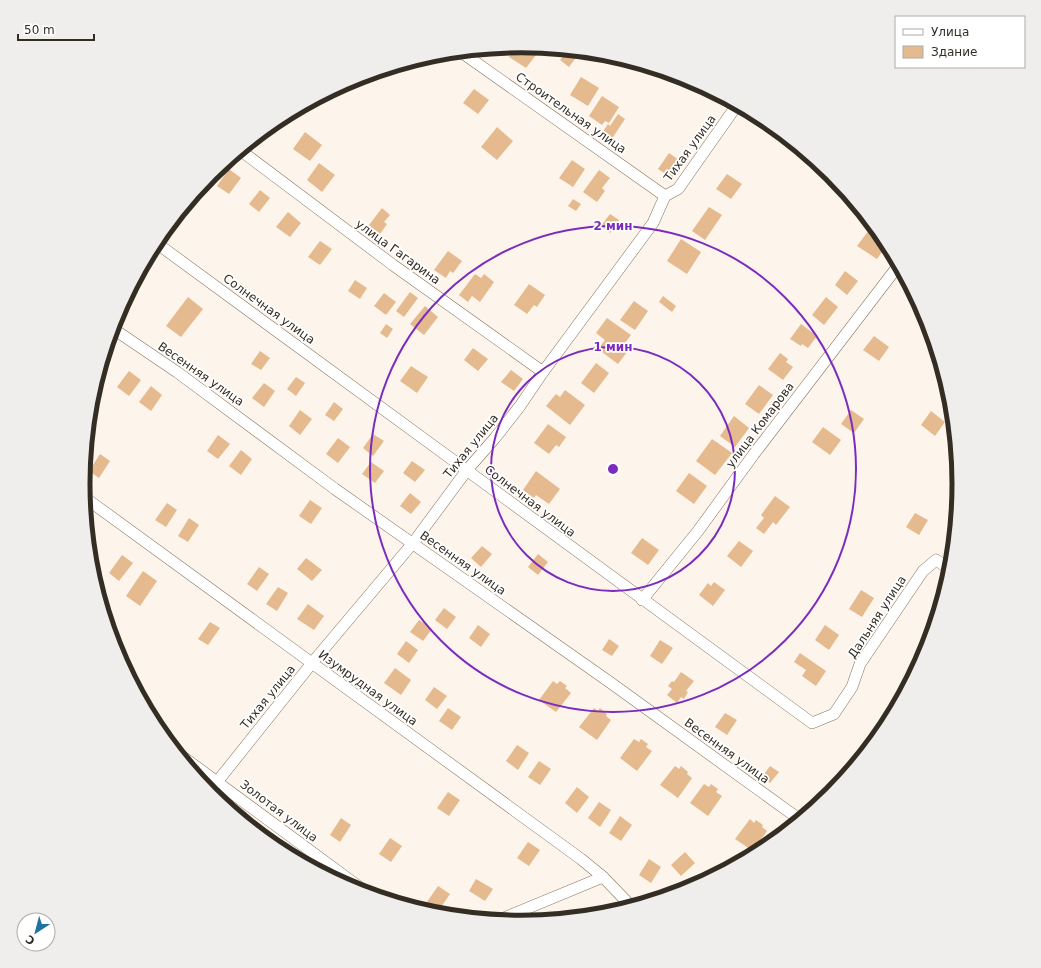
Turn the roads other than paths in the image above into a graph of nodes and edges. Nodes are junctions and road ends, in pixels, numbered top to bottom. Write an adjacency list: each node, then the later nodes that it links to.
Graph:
1 (468, 57): 4 (street, Строительная улица)
2 (734, 110): 4 (street, Тихая улица)
3 (244, 153): 8 (street, улица Гагарина)
4 (665, 196): 8 (street, Тихая улица)
5 (161, 246): 9 (street, Солнечная улица)
6 (895, 270): 13 (street, улица Комарова)
7 (117, 332): 11 (street, Весенняя улица)
8 (543, 372): 9 (street, Тихая улица)
9 (467, 470): 11 (street, Тихая улица); 13 (street, Солнечная улица)
10 (90, 501): 14 (street, Изумрудная улица)
11 (413, 543): 14 (street, Тихая улица); 19 (street, Весенняя улица)
12 (944, 565): 15 (street, Дальняя улица)
13 (642, 600): 15 (street, Солнечная улица)
14 (312, 663): 17 (street, Тихая улица); 20 (street, Изумрудная улица)
15 (812, 723)
16 (193, 764): 17 (street, Золотая улица)
17 (217, 781): 18 (street, Тихая улица); 21 (street, Золотая улица)
18 (213, 786)
19 (795, 816)
20 (603, 877): 22 (street, Изумрудная улица); 23 (street)
21 (348, 879)
22 (627, 901)
23 (512, 915)

